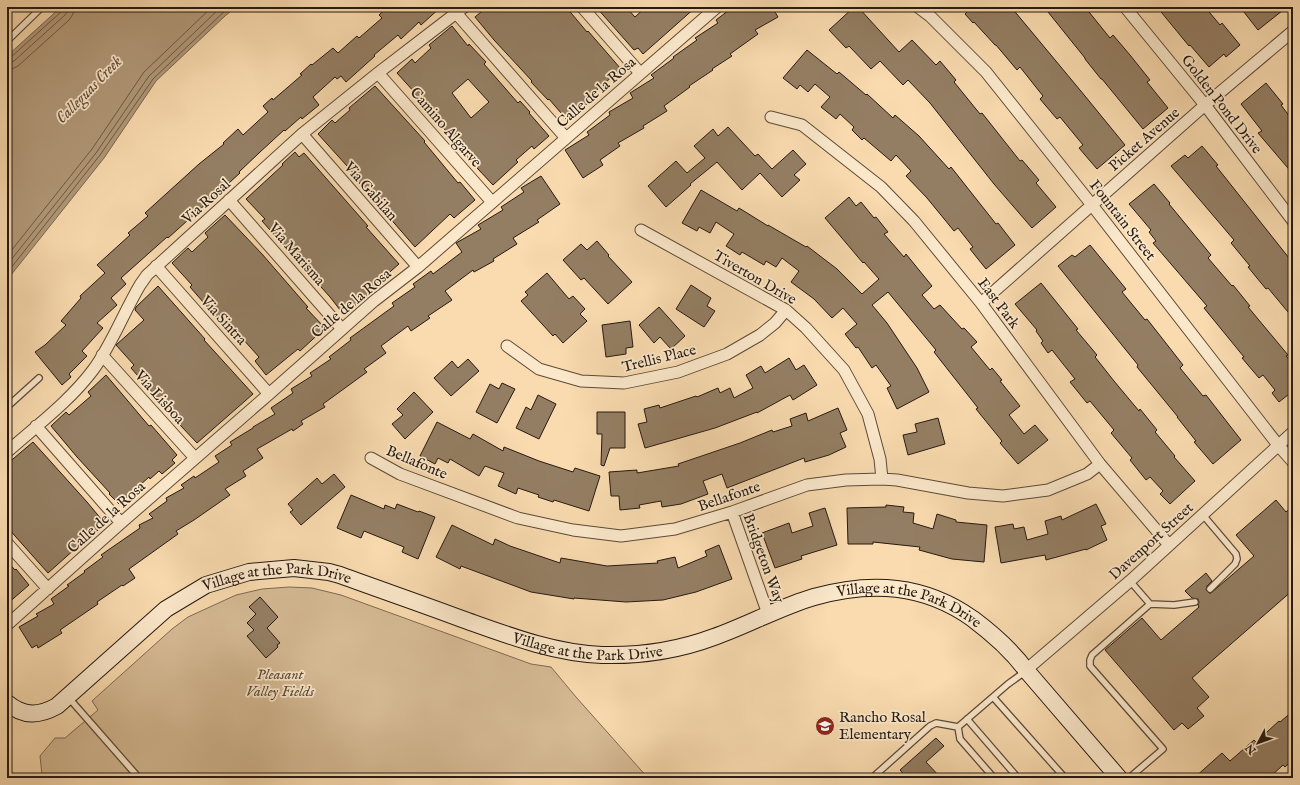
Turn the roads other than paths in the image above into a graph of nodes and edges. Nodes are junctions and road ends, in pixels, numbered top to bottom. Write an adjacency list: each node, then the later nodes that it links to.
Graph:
1 (42, 7): 8 (lane)
2 (582, 7): 10 (street)
3 (716, 7): 10 (street, Calle de la Rosa)
4 (918, 7): 17 (street, Fountain Street)
5 (1125, 7): 11 (street, Golden Pond Drive)
6 (460, 10): 9 (street, Via Rosal); 14 (street)
7 (1293, 31): 11 (street, Picket Avenue)
8 (7, 41)
9 (378, 73): 13 (street, Via Rosal); 16 (street, Camino Algarve)
10 (640, 73): 14 (street, Calle de la Rosa)
11 (1205, 106): 17 (street, Picket Avenue); 18 (street, Golden Pond Drive)
12 (771, 117): 22 (street, East Park)
13 (302, 134): 15 (street, Via Rosal); 21 (street, Via Gabilan)
14 (566, 138): 16 (street, Calle de la Rosa)
15 (229, 200): 20 (street, Via Rosal); 24 (street, Via Marisma)
16 (492, 202): 21 (street, Calle de la Rosa)
17 (1092, 204): 22 (street, Picket Avenue); 32 (street, Fountain Street)
18 (1293, 221)
19 (641, 230): 23 (street, Tiverton Drive)
20 (156, 266): 26 (street, Via Rosal); 28 (street, Via Sintra)
21 (418, 267): 24 (street, Calle de la Rosa)
22 (981, 303): 37 (street, East Park)
23 (786, 310): 25 (street, Trellis Place); 38 (street, Tiverton Drive)
24 (342, 329): 28 (street, Calle de la Rosa)
25 (507, 346)
26 (102, 355): 30 (street, Via Rosal); 34 (street, Via Lisboa)
27 (39, 378): 29 (lane)
28 (269, 394): 34 (street, Calle de la Rosa)
29 (7, 406)
30 (36, 426): 33 (street, Via Rosal); 41 (street)
31 (1293, 432): 32 (street, Davenport Street)
32 (1278, 445): 36 (street, Fountain Street); 40 (street, Davenport Street)
33 (7, 452)
34 (195, 458): 41 (street, Calle de la Rosa)
35 (371, 458): 39 (street, Bellafonte)
36 (1293, 462)
37 (1100, 464): 38 (street, Bellafonte); 43 (street, East Park)
38 (882, 479): 39 (street, Bellafonte)
39 (732, 512): 49 (street, Bridgeton Way)
40 (1203, 515): 43 (street, Davenport Street); 45 (lane)
41 (121, 523): 46 (street, Calle de la Rosa)
42 (7, 543): 46 (street)
43 (1169, 545): 44 (street, Davenport Street)
44 (1130, 581): 48 (lane); 51 (street, Davenport Street)
45 (1210, 589)
46 (48, 590): 50 (street, Calle de la Rosa)
47 (1195, 602): 48 (lane)
48 (1150, 604): 63 (lane)
49 (768, 614): 51 (street, Village at the Park Drive); 52 (street, Village at the Park Drive)
50 (7, 626)
51 (1026, 670): 53 (lane); 62 (street, Village at the Park Drive)
52 (68, 697): 54 (street, Village at the Park Drive); 57 (lane)
53 (993, 697): 55 (lane); 61 (lane)
54 (7, 703)
55 (967, 719): 56 (lane); 60 (lane)
56 (958, 727): 58 (lane); 59 (lane)
57 (139, 778)
58 (872, 778)
59 (994, 778)
60 (1018, 778)
61 (1065, 778)
62 (1119, 778)
63 (1129, 778)

